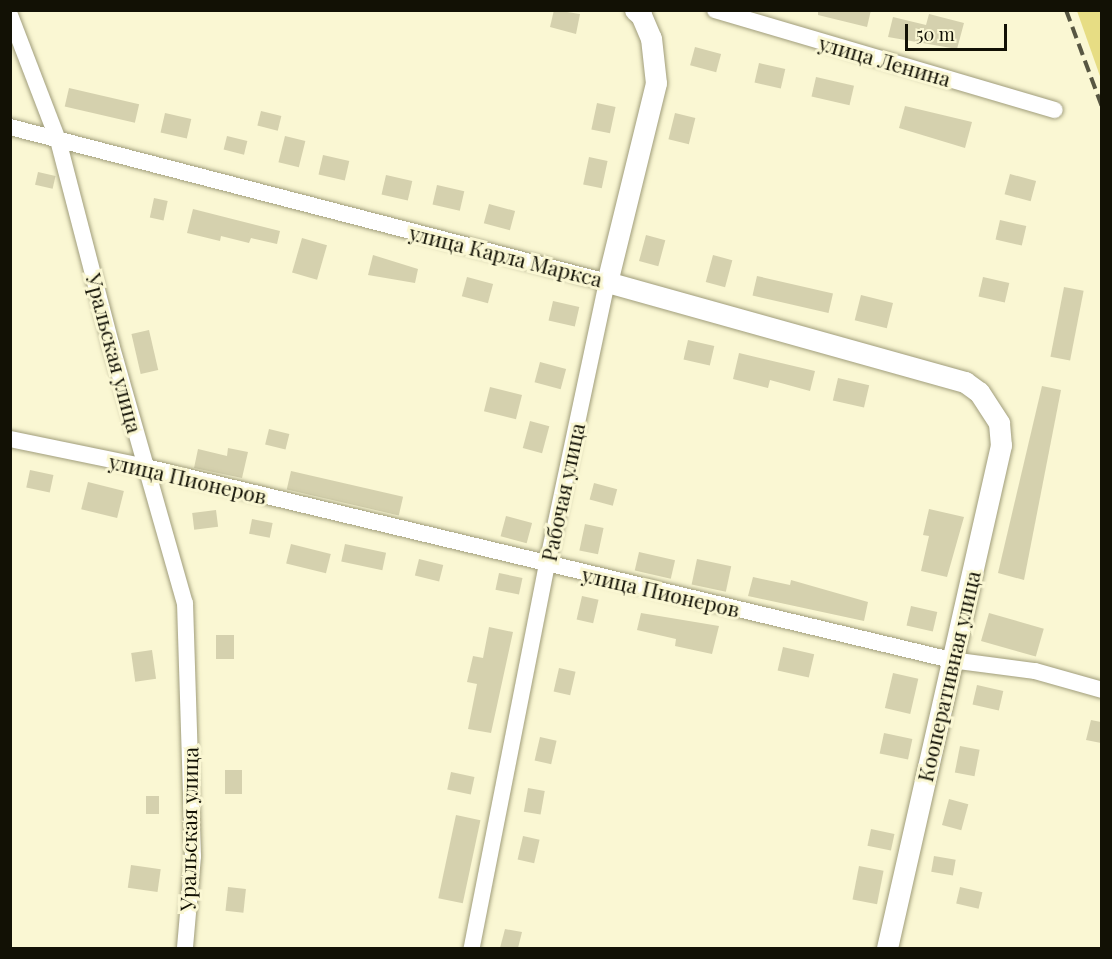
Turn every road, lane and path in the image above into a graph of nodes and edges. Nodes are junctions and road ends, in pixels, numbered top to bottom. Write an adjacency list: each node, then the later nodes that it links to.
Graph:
1 (635, 10): 7 (main road, Рабочая улица)
2 (715, 10): 4 (street, улица Ленина)
3 (10, 15): 6 (street, Уральская улица)
4 (1055, 110)
5 (10, 127): 6 (street, улица Карла Маркса)
6 (58, 140): 7 (street, улица Карла Маркса); 10 (street, Уральская улица)
7 (607, 282): 8 (main road, улица Карла Маркса); 11 (street, Рабочая улица)
8 (991, 406): 12 (main road, Кооперативная улица)
9 (10, 439): 10 (street, улица Пионеров)
10 (146, 467): 11 (street, улица Пионеров); 14 (street, Уральская улица)
11 (547, 564): 12 (street, улица Пионеров); 15 (street, Рабочая улица)
12 (951, 660): 13 (street, улица Пионеров); 16 (main road, Кооперативная улица)
13 (1101, 690)
14 (185, 948)
15 (472, 948)
16 (887, 948)

